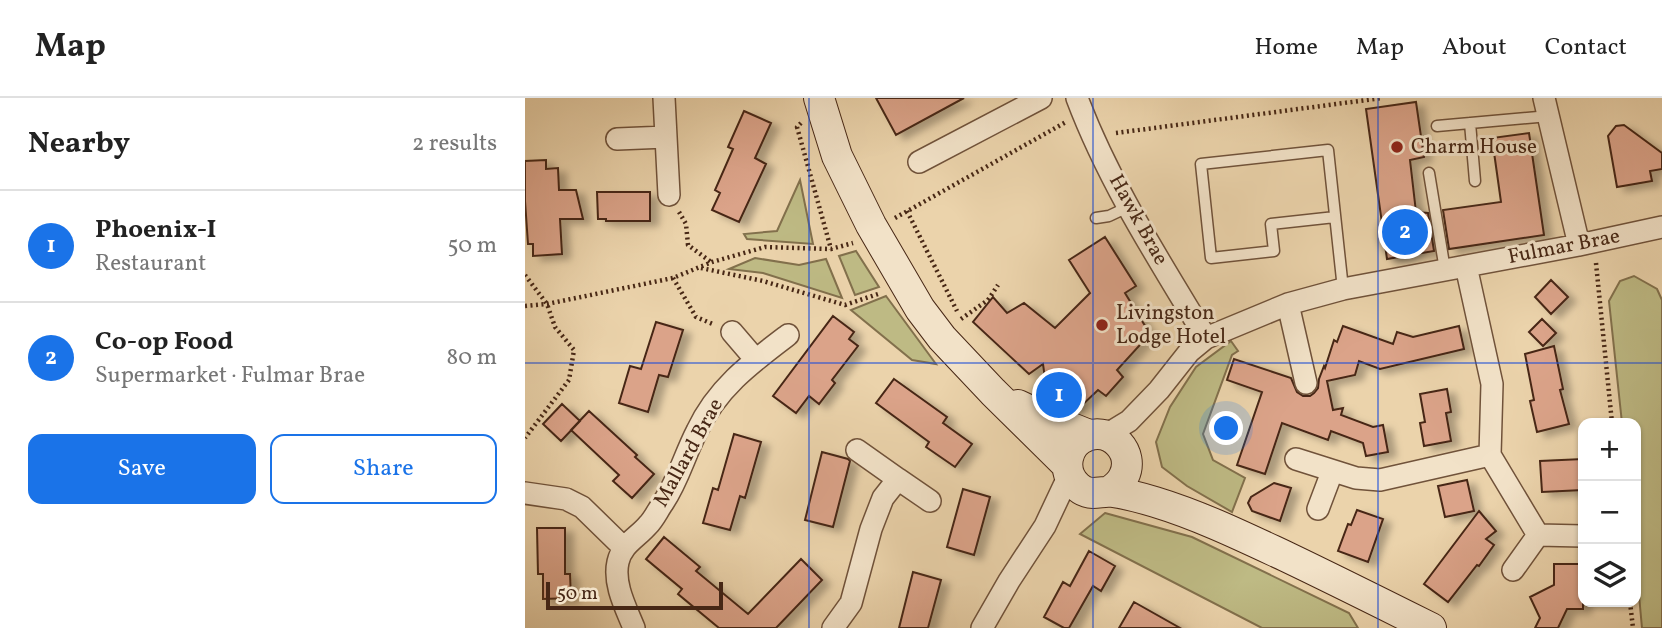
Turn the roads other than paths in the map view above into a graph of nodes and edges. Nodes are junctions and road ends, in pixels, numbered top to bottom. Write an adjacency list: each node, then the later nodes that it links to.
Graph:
1 (664, 98): 8 (street)
2 (819, 98): 27 (street)
3 (1041, 98): 10 (street)
4 (1080, 106): 14 (street, Hawk Brae)
5 (1547, 107): 6 (lane); 18 (street)
6 (1470, 123): 7 (lane); 12 (lane)
7 (1437, 127)
8 (666, 137): 9 (street); 13 (street)
9 (617, 139)
10 (919, 162)
11 (1429, 173): 19 (lane)
12 (1475, 181)
13 (669, 195)
14 (1128, 207): 16 (lane); 24 (street, Hawk Brae)
15 (1335, 217): 15 (lane); 20 (lane)
16 (1096, 218)
17 (1662, 226): 18 (street, Fulmar Brae)
18 (1586, 243): 19 (street, Fulmar Brae)
19 (1456, 268): 20 (street, Fulmar Brae); 30 (street)
20 (1343, 289): 21 (street, Fulmar Brae)
21 (1288, 304): 24 (street, Fulmar Brae); 26 (street)
22 (732, 332): 25 (street)
23 (788, 335): 25 (street, Mallard Brae)
24 (1206, 338): 28 (street, Fulmar Brae)
25 (756, 360): 41 (street, Mallard Brae)
26 (1306, 383)
27 (993, 392): 28 (street); 34 (street)
28 (1112, 446): 34 (street); 34 (street); 38 (street)
29 (857, 450): 33 (street)
30 (1489, 455): 32 (street); 39 (street)
31 (1296, 459): 32 (street)
32 (1332, 472): 37 (street)
33 (898, 479): 36 (street); 44 (street)
34 (1083, 481): 38 (street); 45 (street)
35 (525, 493): 41 (street)
36 (930, 501)
37 (1318, 509)
38 (1187, 512): 46 (street)
39 (1538, 535): 40 (street); 42 (street)
40 (1578, 536)
41 (624, 548): 43 (street)
42 (1513, 570)
43 (634, 628)
44 (833, 628)
45 (982, 628)
46 (1431, 628)

